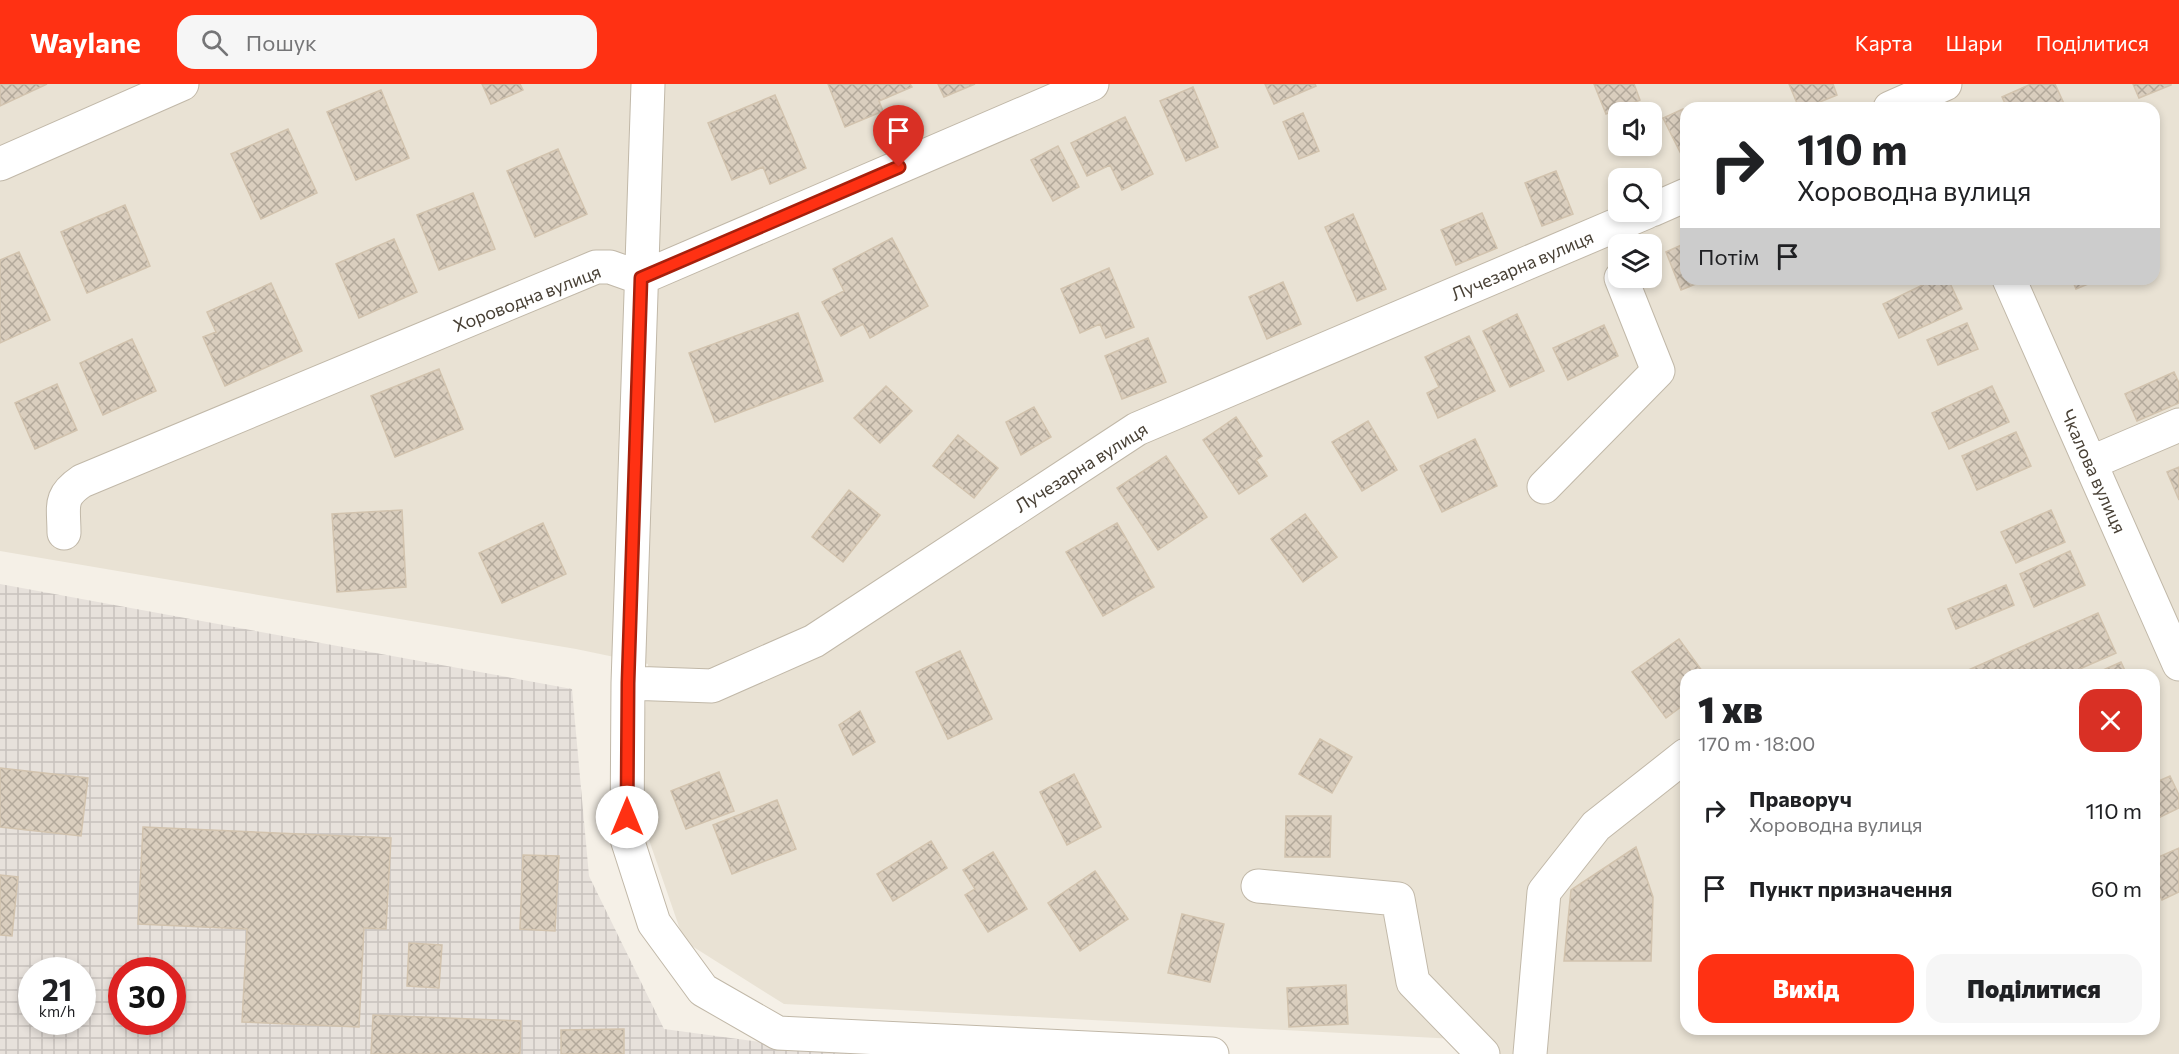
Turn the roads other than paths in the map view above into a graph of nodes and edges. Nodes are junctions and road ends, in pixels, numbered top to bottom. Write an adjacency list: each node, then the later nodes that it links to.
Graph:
1 (182, 84): 6 (street)
2 (648, 84): 12 (street)
3 (1092, 84): 12 (street)
4 (1932, 92): 5 (street)
5 (1906, 102)
6 (0, 164)
7 (1680, 198): 8 (street)
8 (1662, 206)
9 (1623, 222): 10 (street, Лучезарна вулиця)
10 (1602, 231): 11 (street); 20 (street, Лучезарна вулиця)
11 (1608, 246)
12 (641, 278): 18 (street, Хороводна вулиця); 20 (street)
13 (2012, 285): 16 (street, Чкалова вулиця)
14 (1625, 288): 17 (street)
15 (2179, 425): 16 (street)
16 (2090, 463): 19 (street, Чкалова вулиця)
17 (1544, 487)
18 (64, 533)
19 (2179, 664)
20 (628, 683): 23 (street)
21 (1680, 760): 25 (street)
22 (1258, 886): 24 (street)
23 (1212, 1054)
24 (1483, 1054)
25 (1530, 1054)

